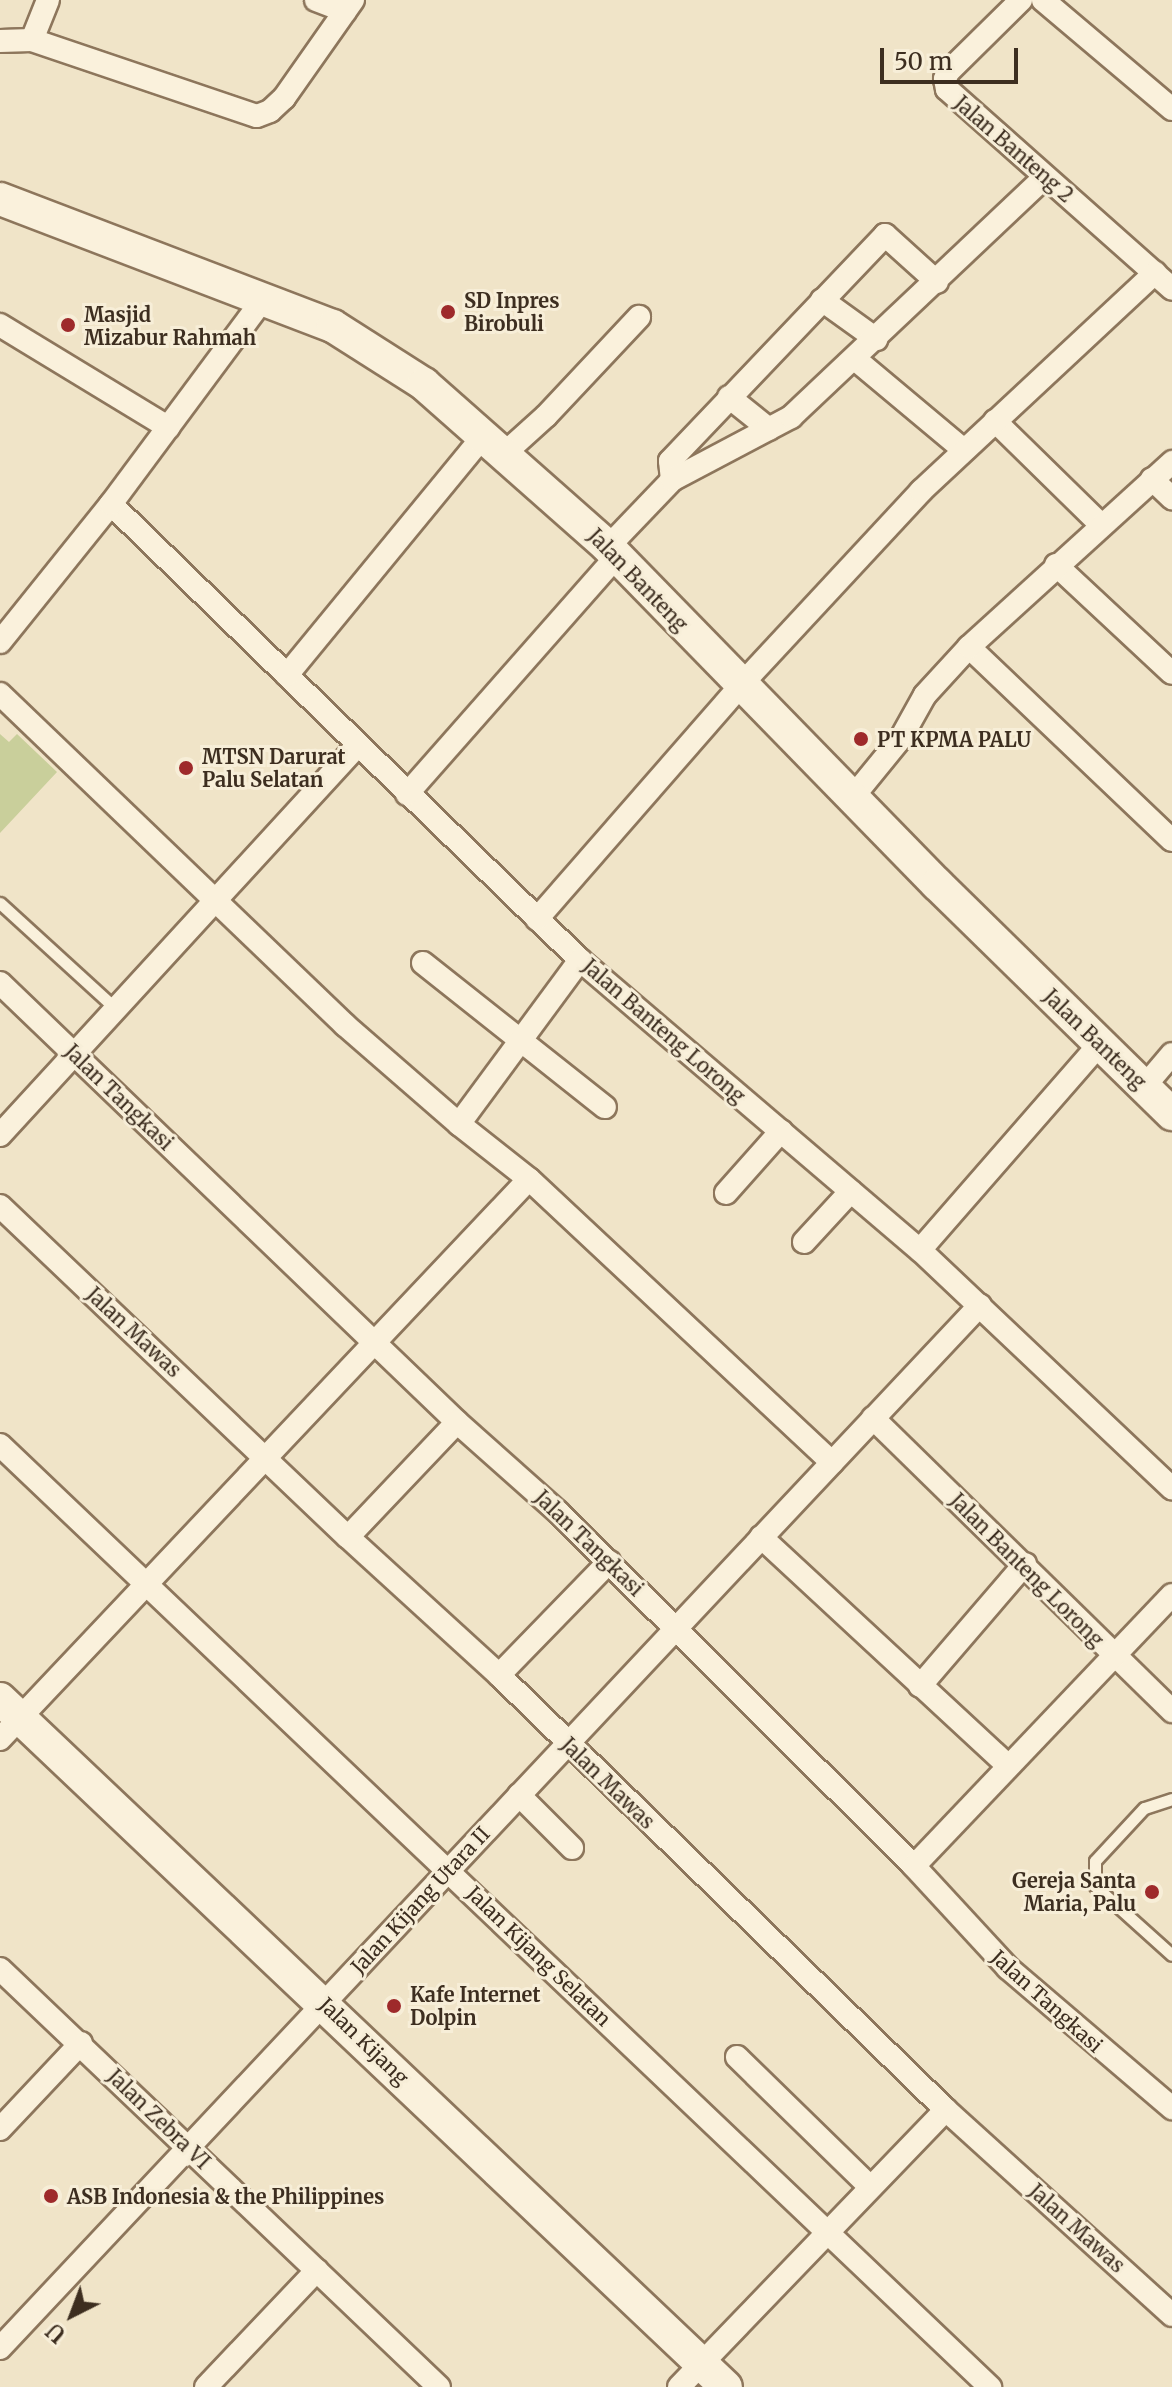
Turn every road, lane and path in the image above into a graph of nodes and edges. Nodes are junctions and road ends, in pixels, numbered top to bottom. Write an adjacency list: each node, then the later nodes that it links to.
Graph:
1 (48, 0): 6 (street)
2 (316, 0): 5 (street)
3 (1021, 0): 9 (street, Jalan Banteng 2)
4 (1043, 0): 8 (street)
5 (349, 5): 6 (street)
6 (32, 40): 7 (street)
7 (0, 41)
8 (1172, 109)
9 (1045, 177): 11 (street, Jalan Banteng 2); 12 (street)
10 (0, 199): 14 (street, Jalan Banteng)
11 (1155, 273): 13 (street, Jalan Banteng 2); 21 (street)
12 (937, 282): 15 (street); 18 (street)
13 (1172, 289)
14 (263, 299): 22 (street); 24 (street, Jalan Banteng)
15 (822, 300): 18 (street); 20 (street)
16 (639, 317): 24 (street)
17 (0, 325): 22 (street)
18 (876, 339): 19 (street)
19 (855, 359): 23 (street); 25 (street)
20 (729, 397): 23 (street); 28 (street)
21 (995, 421): 25 (street); 31 (street)
22 (168, 427): 30 (street)
23 (769, 429): 28 (street)
24 (495, 444): 32 (street, Jalan Banteng); 37 (street)
25 (964, 450): 38 (street)
26 (1172, 462): 27 (street)
27 (1152, 479): 29 (street); 31 (street)
28 (672, 480): 32 (street)
29 (1172, 498)
30 (111, 504): 34 (street); 37 (street, Jalan Banteng Lorong)
31 (1100, 524): 33 (street)
32 (612, 552): 38 (street, Jalan Banteng); 41 (street)
33 (1056, 565): 35 (street); 36 (street)
34 (0, 642)
35 (969, 647): 42 (street); 43 (street)
36 (1172, 673)
37 (287, 675): 40 (street, Jalan Banteng Lorong)
38 (741, 685): 42 (street, Jalan Banteng); 46 (street)
39 (0, 694): 44 (street)
40 (358, 745): 41 (street, Jalan Banteng Lorong); 44 (street)
41 (407, 794): 46 (street, Jalan Banteng Lorong)
42 (852, 798): 52 (street, Jalan Banteng)
43 (1172, 840)
44 (217, 899): 50 (street); 58 (street)
45 (0, 903): 50 (lane)
46 (537, 919): 47 (street, Jalan Banteng Lorong)
47 (580, 960): 51 (street); 59 (street, Jalan Banteng Lorong)
48 (423, 963): 51 (street)
49 (0, 983): 53 (street, Jalan Tangkasi)
50 (115, 1008): 53 (street)
51 (521, 1038): 56 (street); 58 (street)
52 (1100, 1044): 55 (street, Jalan Banteng); 66 (street)
53 (73, 1054): 60 (street); 68 (street, Jalan Tangkasi)
54 (1172, 1054): 55 (street)
55 (1144, 1087): 57 (street, Jalan Banteng)
56 (605, 1107)
57 (1172, 1114)
58 (459, 1124): 61 (street)
59 (781, 1131): 62 (street, Jalan Banteng Lorong); 63 (street)
60 (0, 1135)
61 (529, 1179): 68 (street); 73 (street)
62 (851, 1191): 65 (street); 66 (street, Jalan Banteng Lorong)
63 (726, 1193)
64 (0, 1206): 72 (street, Jalan Mawas)
65 (804, 1242)
66 (920, 1250): 67 (street, Jalan Banteng Lorong)
67 (980, 1305): 69 (street); 74 (street, Jalan Banteng Lorong)
68 (374, 1342): 70 (street, Jalan Tangkasi); 72 (street)
69 (873, 1418): 73 (street); 78 (street, Jalan Banteng Lorong)
70 (457, 1422): 75 (street); 77 (street, Jalan Tangkasi)
71 (0, 1445): 79 (street, Jalan Kijang Selatan)
72 (268, 1458): 75 (street, Jalan Mawas); 79 (street)
73 (832, 1463): 76 (street)
74 (1172, 1488)
75 (348, 1537): 83 (street, Jalan Mawas)
76 (761, 1537): 81 (street); 84 (street)
77 (609, 1562): 81 (street, Jalan Tangkasi); 83 (street)
78 (1025, 1564): 82 (street, Jalan Banteng Lorong); 84 (street)
79 (144, 1585): 86 (street); 93 (street, Jalan Kijang Selatan)
80 (1172, 1595): 82 (street, Jalan Banteng Lorong)
81 (678, 1630): 87 (street, Jalan Kijang Utara II); 92 (street, Jalan Tangkasi)
82 (1112, 1656): 85 (street); 88 (street, Jalan Banteng Lorong)
83 (499, 1675): 87 (street, Jalan Mawas)
84 (920, 1686): 88 (street)
85 (1172, 1711)
86 (7, 1718): 96 (street, Jalan Kijang)
87 (567, 1743): 89 (street, Jalan Kijang Utara II); 100 (street, Jalan Mawas)
88 (1008, 1766): 92 (street, Jalan Banteng Lorong)
89 (519, 1795): 91 (street); 93 (street, Jalan Kijang Utara II)
90 (1172, 1799): 94 (lane)
91 (572, 1848)
92 (914, 1866): 99 (street, Jalan Tangkasi)
93 (448, 1869): 96 (street, Jalan Kijang Utara II); 104 (street, Jalan Kijang Selatan)
94 (1172, 1955)
95 (0, 1969): 97 (street, Jalan Zebra VI)
96 (323, 2002): 102 (street, Jalan Kijang Utara II); 108 (street, Jalan Kijang)
97 (81, 2043): 101 (street); 102 (street, Jalan Zebra VI)
98 (737, 2057): 103 (street)
99 (1172, 2108)
100 (946, 2110): 103 (street); 106 (street, Jalan Mawas)
101 (0, 2129)
102 (188, 2147): 105 (street, Jalan Zebra VI); 107 (street, Jalan Kijang Utara II)
103 (870, 2187): 104 (street)
104 (826, 2232): 108 (street); 113 (street, Jalan Kijang Selatan)
105 (317, 2270): 109 (street, Jalan Zebra VI); 110 (street)
106 (1172, 2315)
107 (0, 2348)
108 (701, 2364): 111 (street); 112 (street, Jalan Kijang)
109 (435, 2386)
110 (206, 2387)
111 (679, 2387)
112 (726, 2387)
113 (990, 2387)

